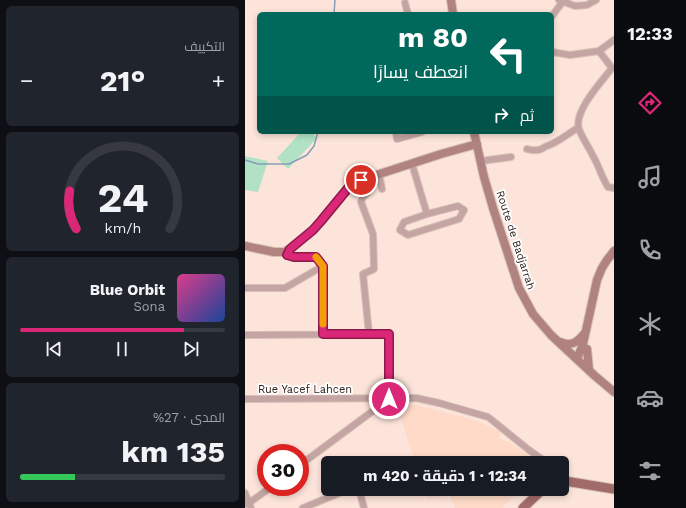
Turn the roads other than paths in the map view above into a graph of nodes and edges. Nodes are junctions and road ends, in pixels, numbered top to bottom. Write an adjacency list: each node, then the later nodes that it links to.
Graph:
1 (451, 0): 6 (main road)
2 (596, 0): 3 (street)
3 (562, 1): 7 (street)
4 (405, 3): 5 (street)
5 (407, 12)
6 (453, 12)
7 (554, 13)
8 (614, 40): 9 (street)
9 (599, 51): 10 (street); 11 (street)
10 (554, 52)
11 (613, 68): 12 (street)
12 (578, 128): 17 (street); 22 (street)
13 (396, 134): 14 (street)
14 (415, 134)
15 (474, 134): 16 (main road, Route de Badjarrah)
16 (477, 144): 19 (main road, Route de Badjarrah); 20 (main road)
17 (527, 149)
18 (511, 157): 19 (street)
19 (481, 161): 36 (main road, Route de Badjarrah)
20 (412, 164): 21 (main road); 25 (street)
21 (379, 174): 23 (street); 27 (main road)
22 (614, 188)
23 (382, 189)
24 (367, 193): 34 (street)
25 (427, 214): 25 (street)
26 (245, 246): 27 (main road)
27 (290, 249): 30 (street)
28 (614, 252): 35 (main road)
29 (614, 259): 37 (main road)
30 (323, 266): 31 (street); 33 (street)
31 (245, 288)
32 (245, 334): 33 (street)
33 (323, 334): 34 (street)
34 (369, 334): 42 (street)
35 (585, 334): 36 (main road); 38 (main road)
36 (555, 338): 38 (main road, Route de Badjarrah)
37 (587, 349): 38 (main road); 39 (main road)
38 (580, 361): 39 (main road, Route de Badjarrah)
39 (592, 373): 40 (main road, Route de Badjarrah)
40 (614, 392)
41 (245, 399): 42 (street, Rue Yacef Lahcen)
42 (389, 399): 43 (street, Rue Yacef Lahcen); 44 (street)
43 (537, 456)
44 (309, 458)
45 (569, 481): 46 (main road)
46 (614, 489)
47 (245, 493): 52 (street)
48 (260, 496): 52 (street)
49 (332, 496): 53 (street)
50 (361, 496): 54 (street)
51 (536, 496): 55 (main road)
52 (248, 505)
53 (303, 508)
54 (364, 508)
55 (523, 508)

